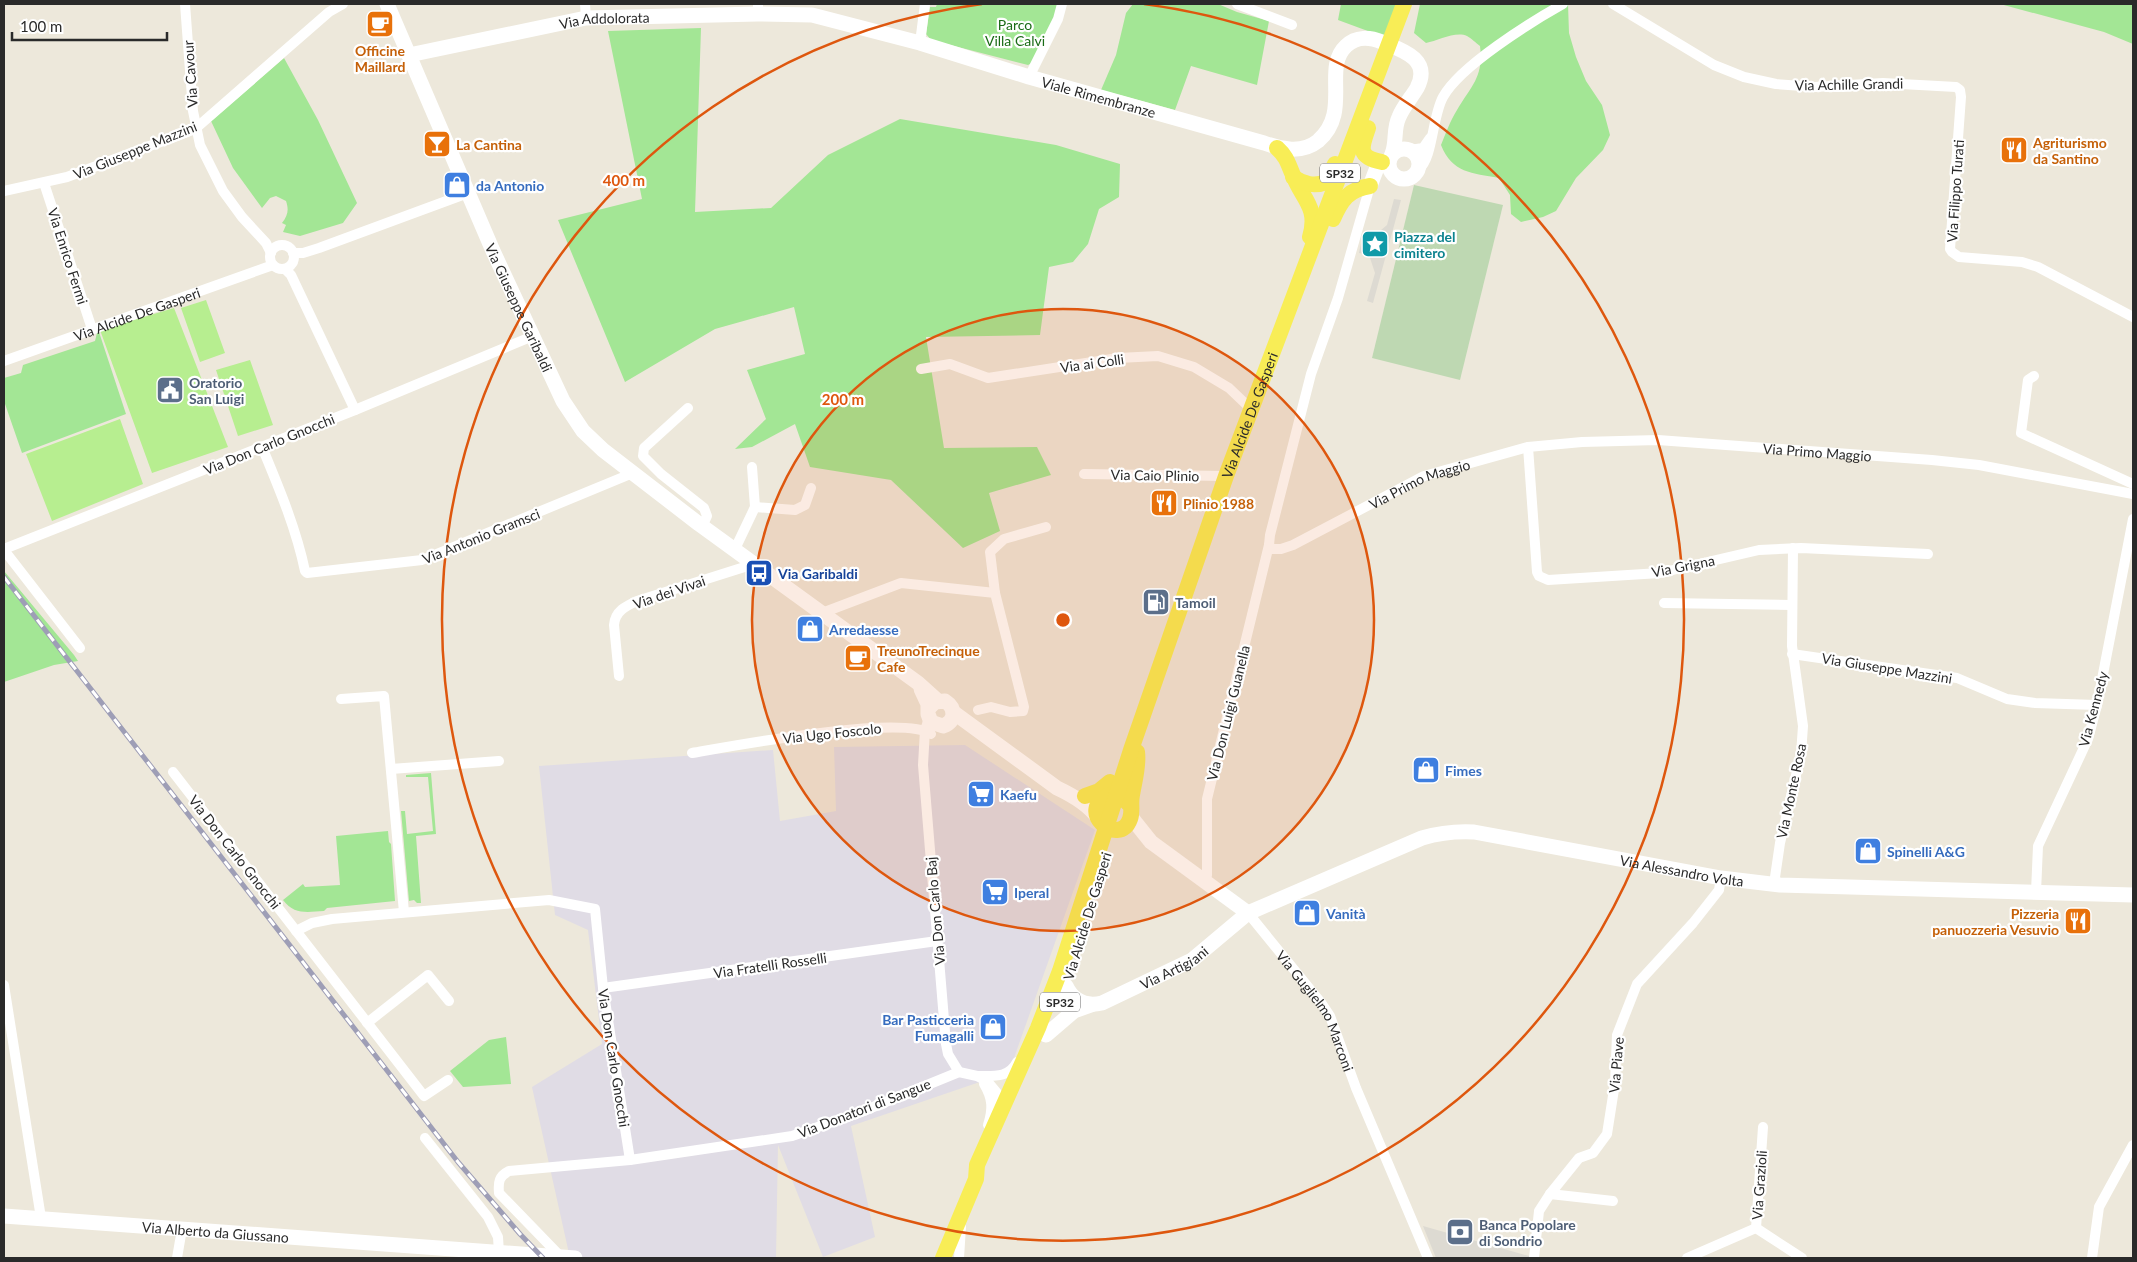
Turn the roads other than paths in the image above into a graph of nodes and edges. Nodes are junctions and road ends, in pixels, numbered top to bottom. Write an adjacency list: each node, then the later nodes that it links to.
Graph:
1 (185, 4): 19 (street, Via Cavour)
2 (343, 4): 19 (street, Via Giuseppe Mazzini)
3 (387, 4): 14 (street, Via Giuseppe Garibaldi)
4 (925, 4): 13 (street)
5 (1062, 4): 16 (street)
6 (1237, 4): 12 (street)
7 (1404, 4): 15 (main road, SP32)
8 (1563, 4): 20 (street)
9 (1613, 4): 18 (street, Via Achille Grandi)
10 (758, 9): 11 (street, Via Addolorata); 13 (street, Via Addolorata)
11 (586, 11): 14 (street, Via Addolorata)
12 (1292, 25)
13 (920, 42): 16 (street, Viale Rimembranze)
14 (409, 55): 29 (street, Via Giuseppe Garibaldi)
15 (1383, 58): 17 (main road, SP32); 22 (main road)
16 (1030, 77): 21 (street, Viale Rimembranze)
17 (1373, 87): 24 (main road); 32 (main road, SP32)
18 (1956, 87): 34 (street, Via Filippo Turati)
19 (195, 129): 26 (street, Via Giuseppe Mazzini); 31 (street, Via Cavour)
20 (1431, 137): 22 (street); 23 (street)
21 (1277, 148): 22 (street); 24 (main road)
22 (1395, 153): 23 (street); 25 (street); 27 (street)
23 (1418, 168): 25 (street)
24 (1294, 177): 32 (main road)
25 (1400, 179): 27 (street)
26 (44, 183): 28 (street, Via Giuseppe Mazzini); 35 (street, Via Enrico Fermi)
27 (1370, 186): 32 (main road); 56 (street)
28 (4, 191)
29 (468, 193): 30 (street); 36 (street, Via Giuseppe Garibaldi)
30 (295, 254): 31 (street); 33 (street)
31 (272, 258): 33 (street); 35 (street, Via Alcide De Gasperi)
32 (1307, 262): 41 (main road, Via Alcide De Gasperi / SP32)
33 (288, 270): 42 (street)
34 (2133, 316)
35 (92, 329): 37 (street, Via Alcide De Gasperi)
36 (533, 336): 42 (street, Via Don Carlo Gnocchi); 46 (street, Via Giuseppe Garibaldi)
37 (4, 362)
38 (921, 369): 41 (street, Via ai Colli)
39 (2034, 376): 49 (street)
40 (688, 408): 54 (street)
41 (1251, 409): 48 (main road, Via Alcide De Gasperi / SP32)
42 (355, 410): 43 (street, Via Don Carlo Gnocchi)
43 (262, 447): 46 (street, Via Antonio Gramsci); 58 (street, Via Don Carlo Gnocchi)
44 (1528, 447): 51 (street, Via Primo Maggio); 56 (street, Via Primo Maggio); 57 (street, Via Grigna)
45 (752, 467): 52 (street)
46 (633, 473): 54 (street, Via Giuseppe Garibaldi)
47 (1084, 474): 48 (street, Via Caio Plinio)
48 (1226, 476): 74 (main road, Via Alcide De Gasperi / SP32)
49 (2133, 484)
50 (811, 488): 52 (street)
51 (2133, 494)
52 (755, 507): 59 (street)
53 (2133, 519): 70 (street, Via Kennedy)
54 (702, 527): 59 (street, Via Giuseppe Garibaldi)
55 (1046, 528): 62 (street)
56 (1269, 544): 83 (street, Via Don Luigi Guanella)
57 (1793, 548): 60 (street, Via Grigna); 64 (street, Via Monte Rosa)
58 (4, 549): 66 (street, Via Don Carlo Gnocchi)
59 (735, 549): 61 (street, Via Giuseppe Garibaldi)
60 (1928, 554)
61 (754, 564): 65 (street, Via Giuseppe Garibaldi); 68 (street, Via dei Vivai)
62 (995, 593): 65 (street); 71 (street)
63 (1664, 603): 64 (street)
64 (1792, 605): 67 (street, Via Monte Rosa)
65 (822, 613): 72 (street, Via Giuseppe Garibaldi)
66 (80, 648)
67 (1792, 654): 70 (street, Via Giuseppe Mazzini); 84 (street, Via Monte Rosa)
68 (619, 676)
69 (341, 699): 77 (street)
70 (2097, 705): 85 (street, Via Kennedy)
71 (978, 710)
72 (936, 719): 73 (street, Via Ugo Foscolo); 73 (street, Via Ugo Foscolo); 79 (street); 90 (street, Via Don Carlo Baj)
73 (900, 727): 75 (street, Via Ugo Foscolo)
74 (1135, 748): 79 (main road); 80 (main road, Via Alcide De Gasperi / SP32)
75 (692, 752)
76 (499, 762): 77 (street)
77 (391, 769): 87 (street)
78 (173, 772): 89 (street, Via Don Carlo Gnocchi)
79 (1077, 795): 80 (street); 81 (street)
80 (1121, 802): 81 (main road, Via Alcide De Gasperi / SP32); 81 (main road); 83 (street, Via Guglielmo Marconi)
81 (1106, 825): 91 (main road, Via Alcide De Gasperi / SP32); 91 (main road, Via Alcide De Gasperi / SP32)
82 (1721, 878): 84 (street, Via Alessandro Volta); 88 (street, Via Alessandro Volta); 107 (street, Via Piave)
83 (1205, 883): 88 (street, Via Guglielmo Marconi)
84 (1774, 884): 85 (street, Via Alessandro Volta)
85 (2036, 892): 86 (street, Via Alessandro Volta)
86 (2133, 895)
87 (404, 912): 89 (street, Via Don Carlo Gnocchi); 93 (street, Via Don Carlo Gnocchi)
88 (1248, 913): 95 (street, Via Artigiani); 120 (street, Via Guglielmo Marconi)
89 (296, 931): 96 (street, Via Don Carlo Gnocchi)
90 (937, 941): 93 (street, Via Fratelli Rosselli); 98 (street, Via Don Carlo Baj)
91 (1063, 978): 95 (street); 97 (main road, Via Alcide De Gasperi / SP32); 99 (street, Via Alcide De Gasperi); 101 (main road, Via Alcide De Gasperi / SP32)
92 (4, 985): 111 (street)
93 (603, 988): 105 (street, Via Don Carlo Gnocchi)
94 (449, 1001): 96 (street)
95 (1091, 1005): 97 (street, Via Artigiani)
96 (366, 1023): 100 (street, Via Don Carlo Gnocchi)
97 (1046, 1034): 106 (main road, Via Alcide De Gasperi / SP32)
98 (959, 1072): 99 (street); 105 (street, Via Donatori di Sangue)
99 (977, 1076): 101 (street)
100 (448, 1080)
101 (997, 1111): 106 (main road, Via Alcide De Gasperi)
102 (1763, 1126): 112 (street, Via Grazioli)
103 (425, 1138): 114 (street)
104 (2133, 1145): 124 (street)
105 (630, 1160): 117 (street)
106 (981, 1169): 109 (main road, Via Alcide De Gasperi / SP32)
107 (1550, 1194): 108 (street); 121 (street, Via Piave)
108 (1613, 1202)
109 (962, 1213): 118 (main road, Via Alcide De Gasperi / SP32); 119 (street)
110 (4, 1216): 111 (street, Via Alberto da Giussano)
111 (41, 1218): 113 (street, Via Alberto da Giussano)
112 (1756, 1228): 122 (street, Via Grazioli); 123 (street)
113 (182, 1229): 114 (street, Via Alberto da Giussano); 116 (street)
114 (499, 1253): 115 (street, Via Alberto da Giussano)
115 (528, 1257): 117 (street, Via Alberto da Giussano)
116 (177, 1258)
117 (568, 1258)
118 (943, 1258)
119 (959, 1258)
120 (1428, 1258)
121 (1534, 1258)
122 (1687, 1258)
123 (1802, 1258)
124 (2092, 1258)

